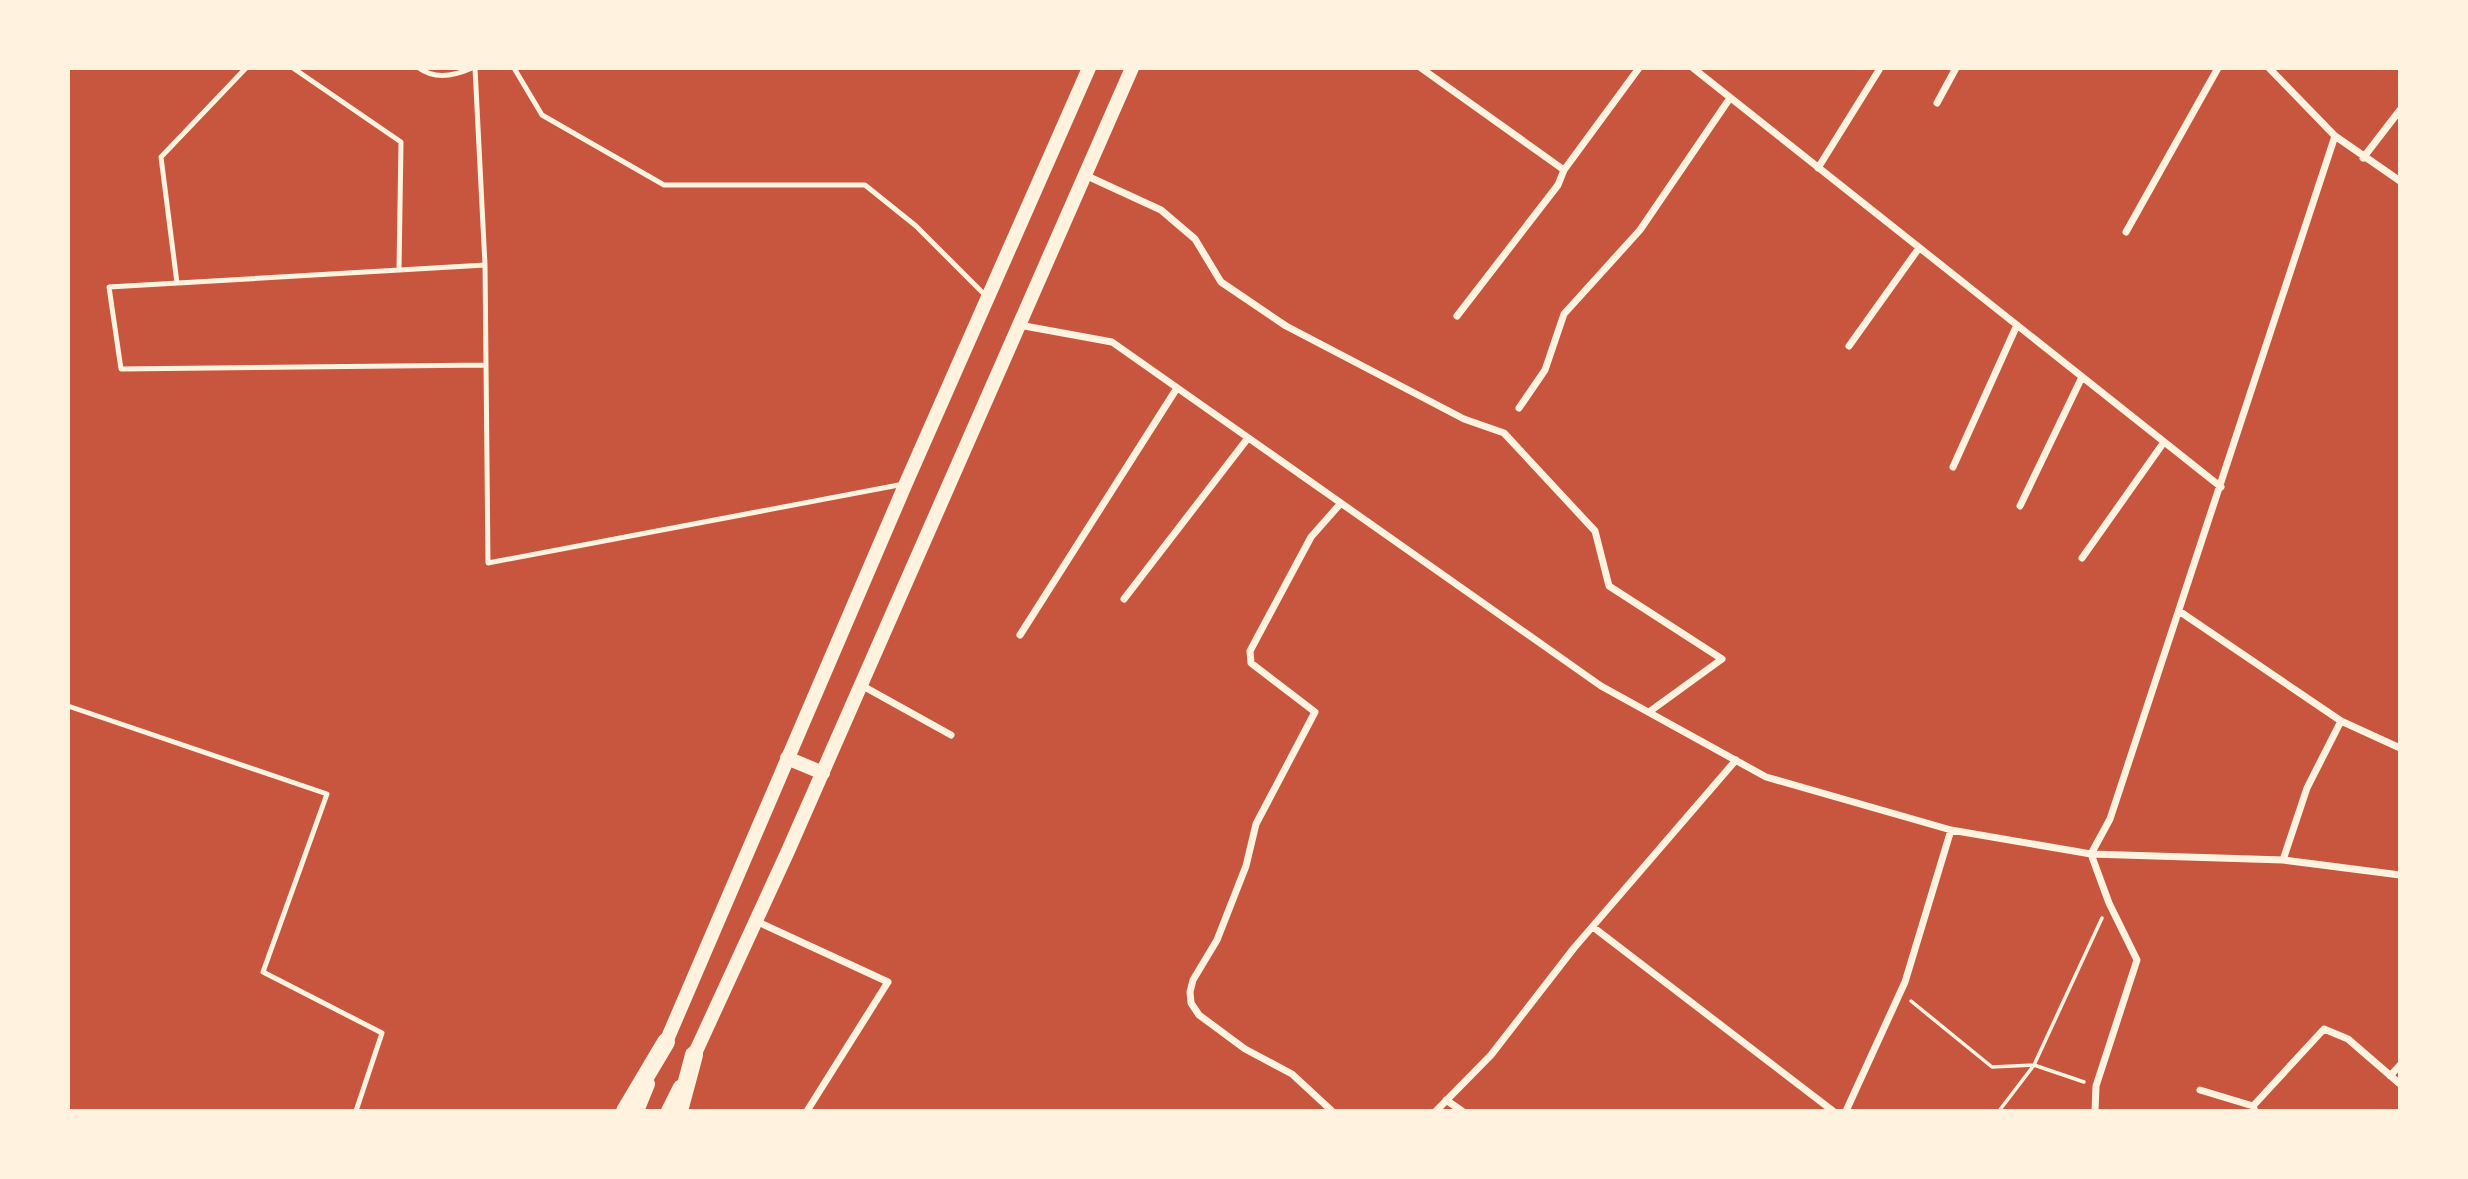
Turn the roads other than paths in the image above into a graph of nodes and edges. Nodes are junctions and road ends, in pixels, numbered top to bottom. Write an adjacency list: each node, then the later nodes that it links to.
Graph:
1 (246, 68): 28 (lane)
2 (293, 68): 27 (lane)
3 (419, 68): 4 (lane)
4 (473, 68): 26 (lane)
5 (514, 68): 29 (lane)
6 (1089, 68): 29 (main road)
7 (1132, 68): 22 (main road)
8 (1421, 68): 21 (street)
9 (1639, 68): 21 (street)
10 (1693, 68): 15 (street)
11 (1956, 68): 16 (street)
12 (2218, 68): 24 (street)
13 (2269, 68): 18 (street)
14 (1879, 70): 20 (street)
15 (1730, 98): 20 (street); 37 (street)
16 (1937, 103)
17 (2400, 110): 19 (street)
18 (2335, 136): 19 (street); 42 (street)
19 (2363, 158): 23 (street)
20 (1818, 167): 25 (street)
21 (1564, 170): 30 (street)
22 (1085, 175): 31 (main road); 51 (street)
23 (2400, 181)
24 (2126, 232)
25 (1919, 248): 32 (street); 33 (street)
26 (485, 265): 27 (lane); 34 (lane)
27 (399, 270): 28 (lane)
28 (177, 283): 34 (lane)
29 (988, 298): 41 (main road)
30 (1457, 316)
31 (1019, 325): 36 (street); 49 (main road)
32 (2017, 325): 35 (street); 40 (street)
33 (1849, 346)
34 (486, 365): 41 (lane)
35 (2082, 377): 39 (street); 44 (street)
36 (1177, 388): 38 (street); 48 (street)
37 (1519, 408)
38 (1248, 438): 43 (street); 46 (street)
39 (2164, 442): 42 (street); 45 (street)
40 (1953, 467)
41 (906, 483): 55 (main road)
42 (2221, 487): 47 (street)
43 (1341, 503): 51 (street); 78 (street)
44 (2020, 506)
45 (2082, 558)
46 (1124, 599)
47 (2179, 611): 52 (street); 59 (street)
48 (1020, 635)
49 (861, 685): 53 (street); 57 (main road)
50 (68, 706): 72 (lane)
51 (1649, 712): 56 (street)
52 (2341, 721): 54 (street); 60 (street)
53 (951, 735)
54 (2400, 748)
55 (787, 758): 57 (main road); 64 (main road)
56 (1737, 760): 58 (street); 63 (street)
57 (823, 773): 62 (main road)
58 (1951, 830): 59 (street); 82 (street)
59 (2091, 854): 60 (street); 83 (street)
60 (2283, 860): 61 (street)
61 (2400, 874)
62 (757, 921): 65 (main road); 77 (street)
63 (1593, 927): 70 (street); 81 (street)
64 (666, 1042): 73 (main road); 74 (main road)
65 (694, 1055): 75 (main road); 76 (main road)
66 (2400, 1065): 67 (street)
67 (2390, 1076): 68 (street); 71 (street)
68 (2400, 1084)
69 (2200, 1090): 71 (street)
70 (1446, 1100): 79 (street); 80 (street)
71 (2254, 1108)
72 (356, 1111)
73 (625, 1111)
74 (637, 1111)
75 (668, 1111)
76 (679, 1111)
77 (807, 1111)
78 (1332, 1111)
79 (1436, 1111)
80 (1462, 1111)
81 (1833, 1111)
82 (1846, 1111)
83 (2095, 1111)

